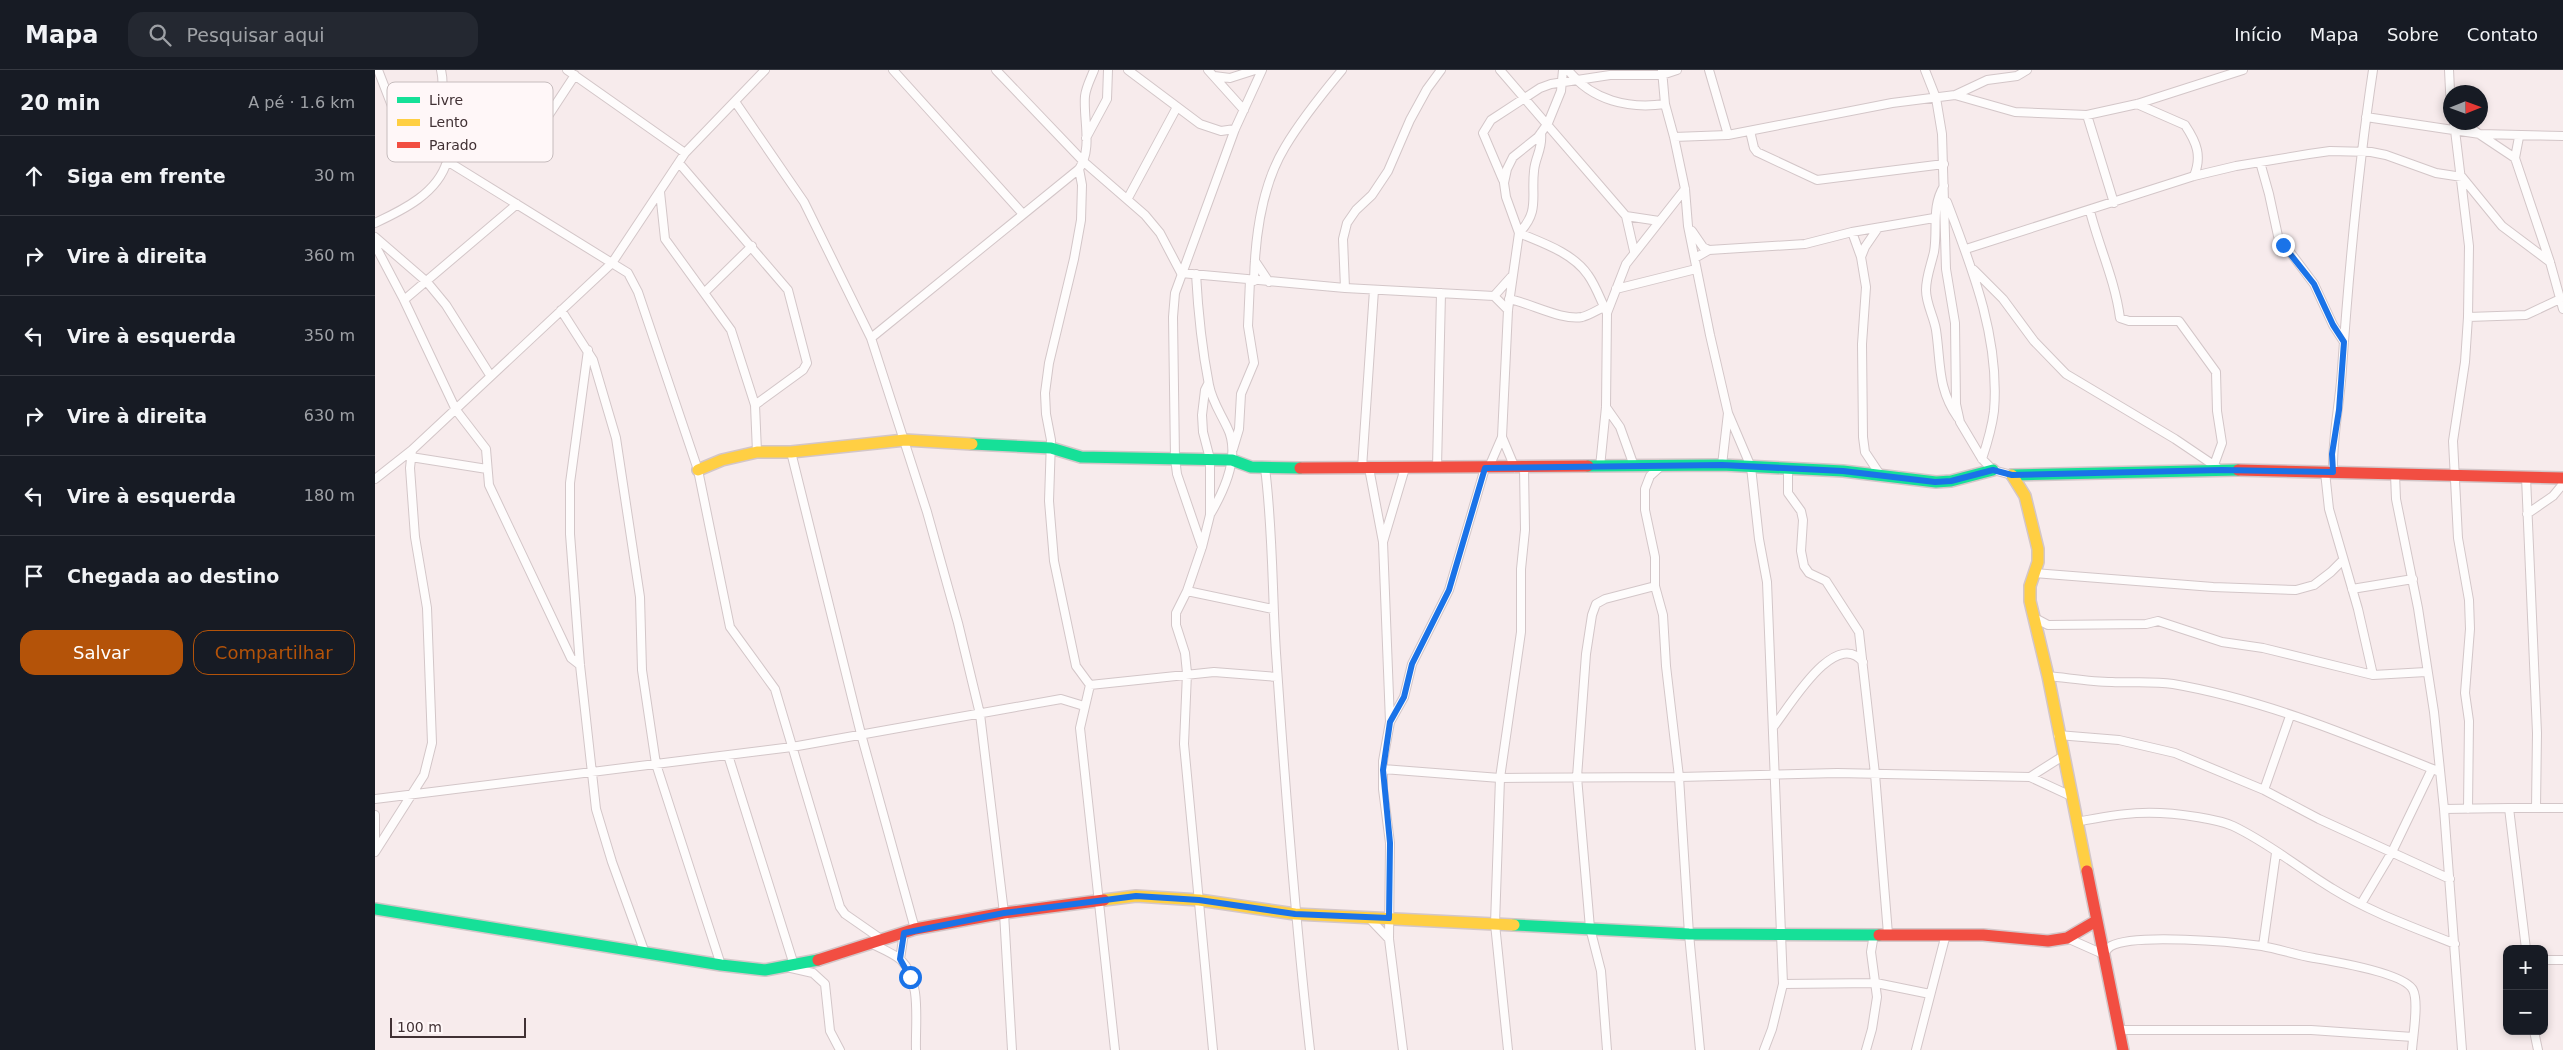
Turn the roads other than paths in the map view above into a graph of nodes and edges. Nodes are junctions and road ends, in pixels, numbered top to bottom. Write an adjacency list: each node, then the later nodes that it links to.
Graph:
1 (378, 70): 31 (street)
2 (567, 70): 26 (street)
3 (765, 70): 35 (street)
4 (893, 70): 78 (street)
5 (996, 70): 63 (street)
6 (1094, 70): 56 (street)
7 (1108, 70): 56 (street)
8 (1127, 70): 38 (street)
9 (1208, 70): 27 (street)
10 (1255, 70): 27 (street)
11 (1262, 70): 40 (street)
12 (1342, 70): 95 (street)
13 (1441, 70): 106 (street)
14 (1501, 70): 33 (street)
15 (1563, 70): 29 (street)
16 (1568, 70): 28 (street)
17 (1677, 70): 25 (street)
18 (1709, 70): 52 (street)
19 (1925, 70): 34 (street)
20 (2027, 70): 32 (street)
21 (2228, 70): 22 (street)
22 (2243, 70): 37 (street)
23 (2373, 70): 42 (street)
24 (2449, 70): 30 (street)
25 (1662, 72): 28 (street); 36 (street)
26 (575, 75): 39 (street); 58 (street)
27 (1214, 76): 40 (street)
28 (1577, 79): 29 (street); 36 (street)
29 (1563, 81): 33 (street); 43 (street)
30 (2449, 85)
31 (387, 93)
32 (1955, 95): 34 (street); 41 (street)
33 (1525, 97): 43 (street); 69 (street)
34 (1936, 98): 49 (street); 65 (street)
35 (736, 102): 58 (street); 120 (street)
36 (1665, 104): 54 (street)
37 (2137, 104): 41 (street); 67 (street)
38 (1177, 107): 45 (street); 74 (street)
39 (553, 109)
40 (1244, 110): 45 (street)
41 (2087, 115): 75 (street)
42 (2366, 117): 44 (street); 57 (street)
43 (1548, 123): 50 (street); 79 (street)
44 (2443, 125)
45 (1235, 129): 100 (street)
46 (2456, 130): 68 (street)
47 (2468, 130): 51 (street)
48 (2474, 130): 51 (street)
49 (1750, 131): 52 (street); 65 (street)
50 (1541, 132): 69 (street); 86 (street)
51 (2480, 134): 55 (street); 59 (street)
52 (1728, 135): 54 (street)
53 (2563, 136): 55 (street)
54 (1674, 137): 71 (street)
55 (2519, 137): 59 (street)
56 (1086, 138): 63 (street)
57 (2361, 152): 64 (street); 68 (street); 121 (street)
58 (685, 153): 62 (street)
59 (2515, 158): 96 (street)
60 (447, 162): 82 (street)
61 (449, 162): 76 (street)
62 (679, 162): 72 (street); 89 (street)
63 (1084, 162): 66 (street); 74 (street)
64 (2260, 162): 67 (street); 121 (street)
65 (1944, 164): 70 (street)
66 (1079, 169): 78 (street); 132 (street)
67 (2194, 176): 75 (street)
68 (2462, 177): 96 (street); 119 (street)
69 (1504, 183): 86 (street)
70 (1945, 186): 73 (street); 80 (street)
71 (1685, 188): 81 (street); 83 (street)
72 (659, 192): 97 (street); 109 (street)
73 (1945, 196): 90 (street); 129 (street)
74 (1127, 198): 100 (street)
75 (2113, 203): 77 (street)
76 (517, 204): 97 (street); 104 (street)
77 (2090, 211): 90 (street); 151 (street)
78 (1023, 214): 120 (street)
79 (1626, 216): 81 (street); 92 (street)
80 (1934, 218): 84 (street); 129 (street)
81 (1659, 221): 92 (street)
82 (375, 223)
83 (1688, 226): 91 (street); 94 (street)
84 (1877, 228): 85 (street); 93 (street)
85 (1852, 232): 91 (street); 93 (street)
86 (1519, 233): 102 (street); 118 (street)
87 (375, 237): 104 (street)
88 (375, 245): 114 (street)
89 (752, 246): 109 (street); 125 (street)
90 (1966, 249): 99 (street)
91 (1709, 250): 94 (street)
92 (1634, 251): 107 (street)
93 (1861, 257): 160 (street)
94 (1695, 258): 98 (street)
95 (1255, 261): 103 (street); 105 (street)
96 (2550, 262): 113 (street)
97 (612, 263): 116 (street); 154 (street)
98 (1697, 269): 107 (street); 128 (street)
99 (1974, 270): 139 (street); 151 (street)
100 (1181, 273): 101 (street); 137 (street)
101 (1196, 274): 103 (street); 124 (street)
102 (1512, 277): 111 (street); 112 (street)
103 (1252, 281): 105 (street); 136 (street)
104 (427, 282): 114 (street); 123 (street)
105 (1269, 282): 106 (street)
106 (1345, 288): 108 (street)
107 (1616, 289): 118 (street)
108 (1374, 290): 110 (street); 147 (street)
109 (705, 292): 125 (street)
110 (1441, 293): 111 (street); 143 (street)
111 (1494, 296): 117 (street)
112 (1509, 299): 117 (street); 118 (street)
113 (2560, 299): 115 (street); 119 (street)
114 (404, 300): 127 (street)
115 (2563, 309)
116 (561, 310): 122 (street); 123 (street)
117 (1508, 310): 130 (street)
118 (1606, 310): 126 (street)
119 (2468, 317): 159 (street)
120 (871, 338): 131 (street)
121 (2344, 342): 156 (street)
122 (589, 350): 178 (street); 195 (street)
123 (490, 375): 127 (street)
124 (1209, 384): 136 (street); 138 (street)
125 (755, 406): 133 (street)
126 (1606, 407): 141 (street); 144 (street)
127 (456, 410): 135 (street); 152 (street)
128 (1728, 413): 140 (street); 145 (street)
129 (1960, 422): 139 (street)
130 (1502, 437): 149 (street); 150 (street)
131 (905, 440): 132 (street); 134 (street); 186 (street)
132 (1051, 448): 137 (street); 184 (street)
133 (757, 452): 134 (street); 154 (street)
134 (791, 452): 190 (street)
135 (412, 454): 152 (street); 163 (street); 207 (street)
136 (1232, 456): 138 (street); 146 (street); 166 (street)
137 (1175, 458): 138 (street); 168 (street)
138 (1210, 459): 166 (street)
139 (1982, 459): 155 (street)
140 (1722, 465): 142 (street); 145 (street)
141 (1635, 466): 142 (street); 144 (street)
142 (1660, 466): 172 (street)
143 (1437, 467): 148 (street); 149 (street)
144 (1601, 467): 150 (street)
145 (1751, 467): 153 (street); 189 (street)
146 (1265, 468): 147 (street); 175 (street)
147 (1365, 468): 148 (street); 167 (street)
148 (1405, 468): 167 (street)
149 (1487, 468): 150 (street); 188 (street)
150 (1519, 468): 205 (street)
151 (2218, 468): 156 (street); 158 (street)
152 (487, 469): 178 (street)
153 (1788, 469): 160 (street); 177 (street)
154 (698, 470): 192 (street)
155 (1993, 470): 158 (street); 160 (street)
156 (2329, 472): 157 (street); 169 (street)
157 (2395, 474): 159 (street); 171 (street)
158 (2012, 475): 170 (street)
159 (2454, 475): 161 (street); 210 (street)
160 (1881, 476)
161 (2525, 477): 162 (street); 165 (street)
162 (2563, 478)
163 (375, 479)
164 (2563, 484): 165 (street)
165 (2527, 514): 212 (street)
166 (1210, 515): 168 (street)
167 (1383, 542): 188 (street)
168 (1202, 548): 174 (street)
169 (2343, 560): 170 (street); 173 (street)
170 (2034, 573): 176 (street)
171 (2413, 579): 173 (street); 179 (street)
172 (1655, 586): 202 (street); 203 (street)
173 (2352, 589): 181 (street)
174 (1187, 591): 175 (street); 180 (street)
175 (1273, 609): 183 (street)
176 (2033, 617): 181 (street); 182 (street)
177 (1863, 662): 189 (street); 201 (street)
178 (580, 665): 198 (street)
179 (2426, 672): 181 (street); 199 (street)
180 (1187, 673): 183 (street); 184 (street); 223 (street)
181 (2373, 675)
182 (2048, 676): 187 (street); 191 (street)
183 (1277, 677): 227 (street)
184 (1090, 686): 185 (street)
185 (1084, 706): 186 (street); 222 (street)
186 (979, 714): 190 (street); 226 (street)
187 (2290, 716): 197 (street); 206 (street)
188 (1390, 722): 196 (street)
189 (1774, 726): 200 (street)
190 (861, 734): 192 (street); 233 (street)
191 (2058, 735): 194 (street); 206 (street)
192 (792, 747): 193 (street); 241 (street)
193 (728, 755): 195 (street); 251 (street)
194 (2063, 756): 204 (street); 208 (street)
195 (656, 764): 198 (street); 250 (street)
196 (1383, 765): 205 (street); 229 (street)
197 (2432, 769): 199 (street); 219 (street)
198 (591, 771): 207 (street); 245 (street)
199 (2440, 772): 214 (street)
200 (1775, 774): 201 (street); 203 (street); 235 (street)
201 (1875, 774): 204 (street); 237 (street)
202 (1577, 777): 203 (street); 205 (street); 232 (street)
203 (1679, 777): 234 (street)
204 (2030, 777): 208 (street)
205 (1500, 778): 231 (street)
206 (2264, 790): 219 (street)
207 (413, 794): 209 (street); 218 (street)
208 (2071, 796): 216 (street)
209 (375, 799)
210 (2469, 808): 211 (street); 214 (street)
211 (2509, 808): 212 (street); 243 (street)
212 (2536, 808): 213 (street)
213 (2563, 808)
214 (2444, 809): 221 (street)
215 (375, 814): 217 (street)
216 (2076, 822): 220 (street); 230 (street)
217 (375, 847)
218 (375, 852)
219 (2392, 852): 221 (street); 224 (street)
220 (2276, 853): 224 (street); 244 (street)
221 (2450, 879): 242 (street)
222 (1098, 900): 223 (street); 226 (street); 261 (street)
223 (1199, 900): 227 (street); 262 (street)
224 (2361, 904): 242 (street)
225 (375, 910): 245 (street)
226 (1004, 913): 233 (street); 260 (street)
227 (1295, 914): 228 (street); 263 (street)
228 (1367, 916): 229 (street); 240 (street)
229 (1389, 918): 231 (street); 240 (street)
230 (2096, 921): 239 (street); 246 (street)
231 (1495, 924): 232 (street); 265 (street)
232 (1591, 928): 234 (street); 266 (street)
233 (909, 931): 241 (street); 247 (street)
234 (1689, 934): 235 (street); 267 (street)
235 (1779, 934): 236 (street); 253 (street)
236 (1874, 934): 237 (street); 252 (street)
237 (1888, 934): 238 (street)
238 (1945, 934): 239 (street); 254 (street)
239 (2067, 938): 246 (street)
240 (1389, 939): 264 (street)
241 (876, 941): 247 (street); 251 (street)
242 (2455, 944): 273 (street)
243 (2526, 945)
244 (2263, 946): 246 (street); 257 (street)
245 (645, 953): 250 (street)
246 (2103, 954): 255 (street)
247 (900, 959): 259 (street)
248 (2548, 960): 249 (street)
249 (2563, 960)
250 (721, 965): 251 (street)
251 (790, 966): 258 (street)
252 (1876, 983): 253 (street); 254 (street); 269 (street)
253 (1783, 984): 268 (street)
254 (1930, 994): 270 (street)
255 (2120, 1030): 257 (street); 271 (street)
256 (2535, 1035): 274 (street)
257 (2413, 1037): 272 (street)
258 (840, 1050)
259 (916, 1050)
260 (1012, 1050)
261 (1115, 1050)
262 (1213, 1050)
263 (1310, 1050)
264 (1403, 1050)
265 (1508, 1050)
266 (1607, 1050)
267 (1700, 1050)
268 (1764, 1050)
269 (1866, 1050)
270 (1916, 1050)
271 (2123, 1050)
272 (2413, 1050)
273 (2462, 1050)
274 (2538, 1050)

